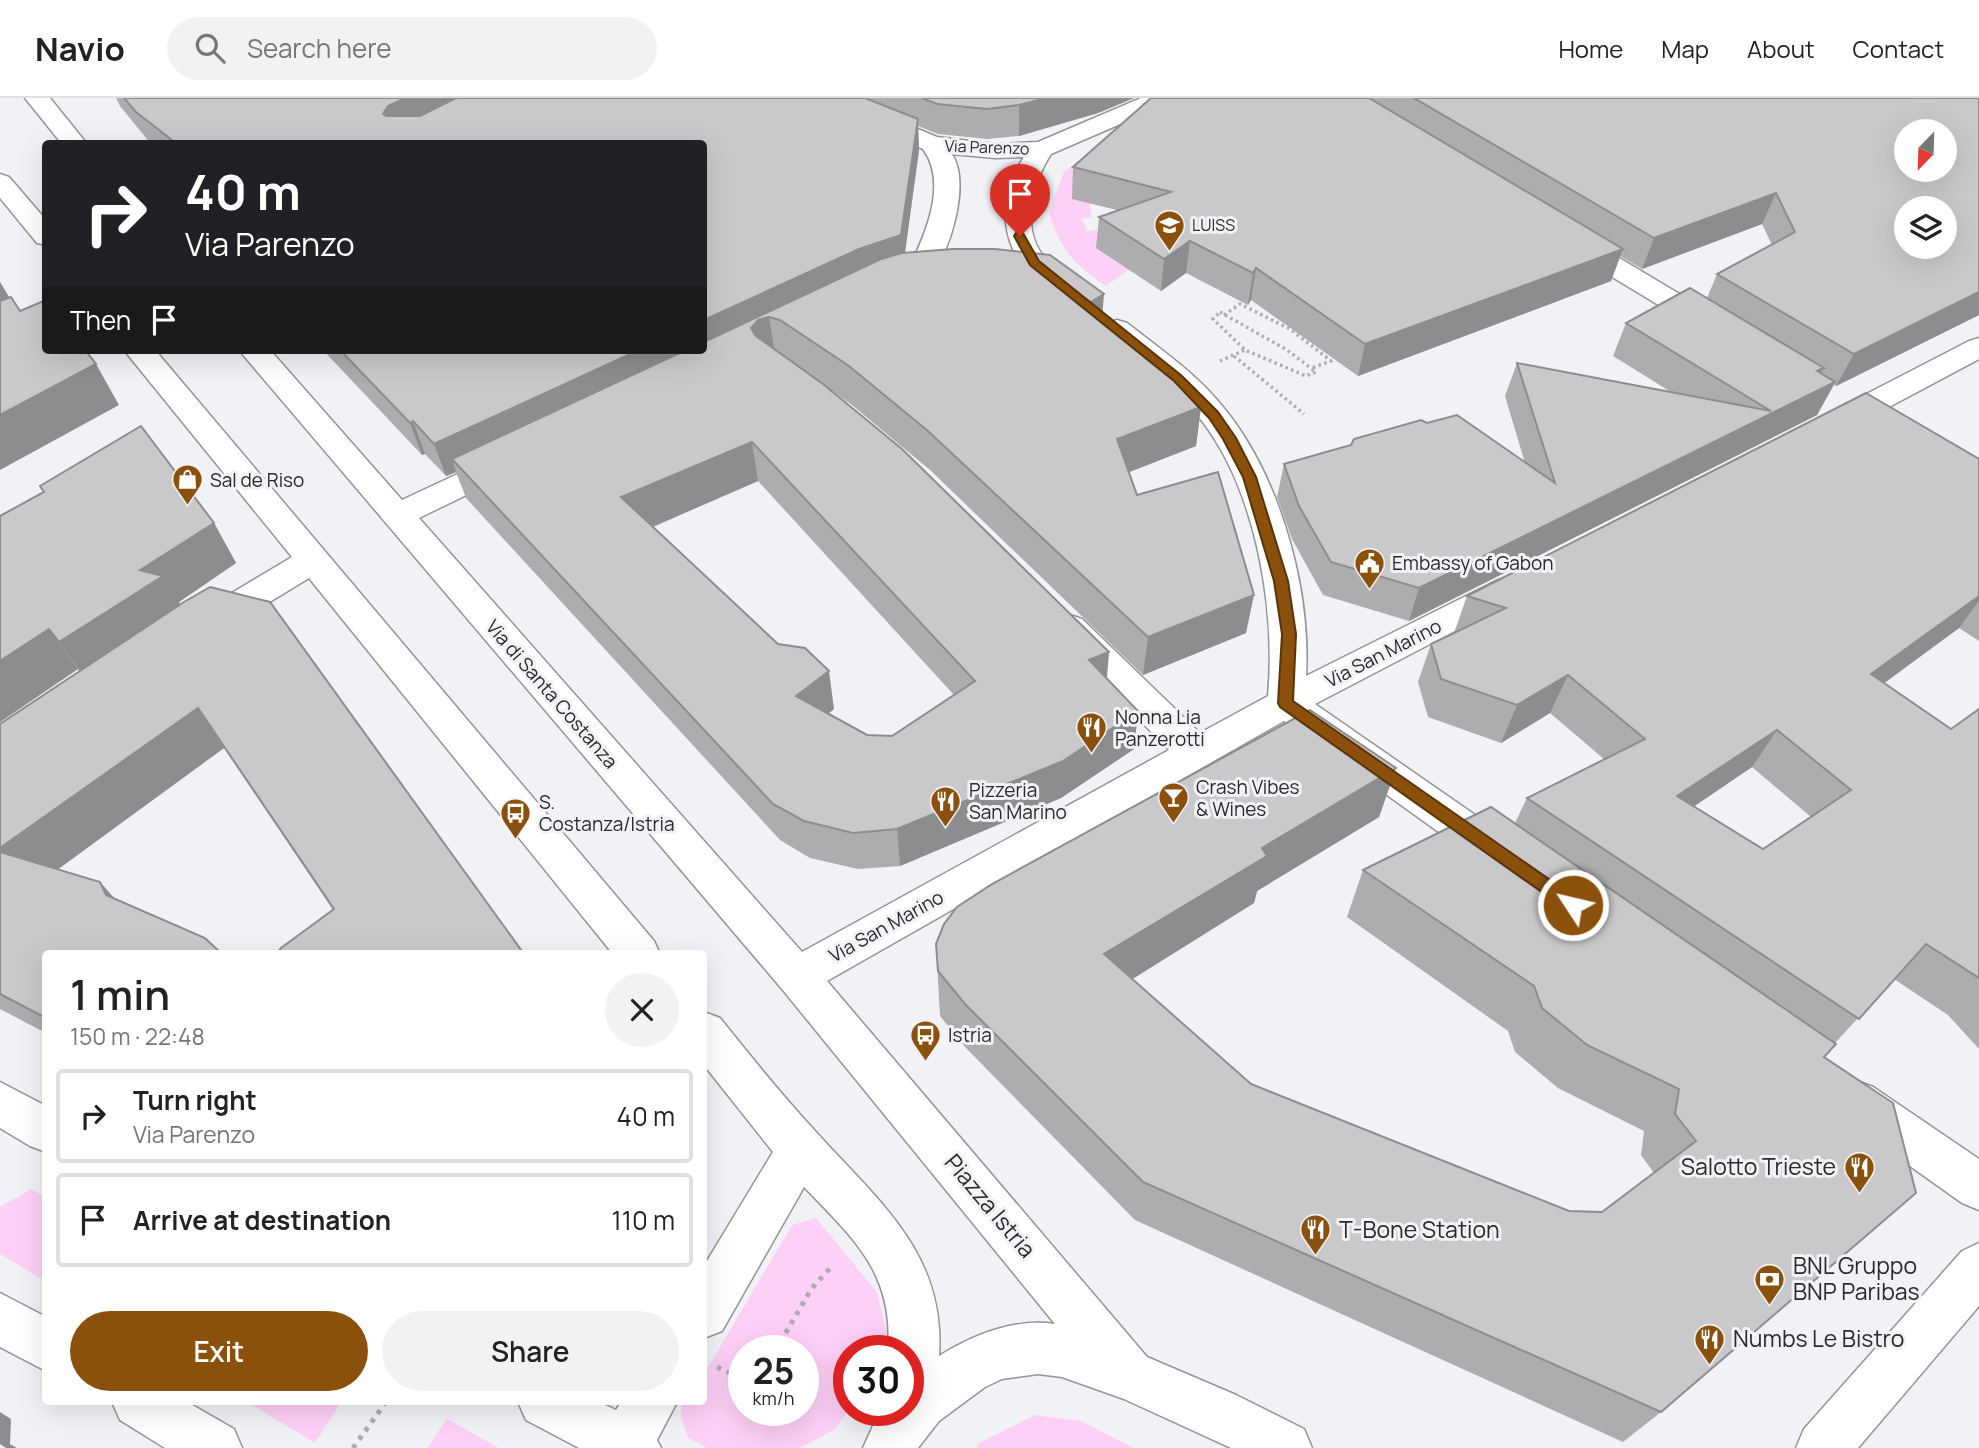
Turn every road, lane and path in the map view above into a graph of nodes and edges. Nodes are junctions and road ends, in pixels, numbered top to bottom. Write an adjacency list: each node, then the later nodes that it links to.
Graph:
1 (37, 98): 5 (street)
2 (71, 98): 5 (street)
3 (822, 98): 7 (street)
4 (1161, 98): 8 (street, Via Parenzo)
5 (55, 121): 6 (street)
6 (72, 140)
7 (932, 144): 8 (street, Via Parenzo); 14 (street, Via Parenzo)
8 (1042, 149): 13 (street, Via Parenzo)
9 (0, 182): 11 (street)
10 (1547, 226): 18 (street)
11 (42, 232)
12 (998, 262): 13 (street)
13 (1034, 263): 32 (street, Via Parenzo)
14 (954, 264)
15 (1224, 314): 17 (path); 20 (path); 23 (path)
16 (1299, 325): 17 (path)
17 (1290, 329): 23 (path)
18 (1736, 341)
19 (1979, 347): 25 (street)
20 (1245, 350): 23 (path); 24 (path)
21 (142, 354): 28 (street)
22 (257, 354): 27 (street, Via di Santa Costanza)
23 (1311, 368)
24 (1304, 414)
25 (1802, 440)
26 (537, 449): 27 (street)
27 (398, 515): 36 (street, Via di Santa Costanza)
28 (313, 560): 31 (street); 35 (street)
29 (1531, 578): 32 (street, Via San Marino)
30 (1049, 607): 33 (street)
31 (183, 639)
32 (1286, 703): 33 (street, Via San Marino); 34 (street)
33 (1195, 752): 36 (street, Via San Marino)
34 (1527, 873)
35 (636, 950)
36 (797, 976): 38 (street, Via di Santa Costanza)
37 (707, 1036): 42 (street, Piazza Istria)
38 (850, 1039): 53 (street, Piazza Istria)
39 (1822, 1078): 43 (street)
40 (0, 1104): 41 (street)
41 (42, 1129)
42 (800, 1149): 46 (street); 49 (street, Piazza Istria)
43 (1979, 1187)
44 (841, 1257): 48 (path)
45 (1979, 1268): 62 (street)
46 (707, 1308)
47 (0, 1318): 50 (street)
48 (784, 1335)
49 (915, 1335)
50 (42, 1344)
51 (713, 1365): 52 (path)
52 (728, 1372)
53 (1129, 1375): 54 (street, Piazza Istria); 61 (street, Piazza Istria)
54 (924, 1398)
55 (143, 1405): 59 (street)
56 (384, 1405): 60 (path)
57 (554, 1405): 58 (street)
58 (637, 1431)
59 (215, 1448)
60 (353, 1448)
61 (1286, 1448)
62 (1823, 1448)

